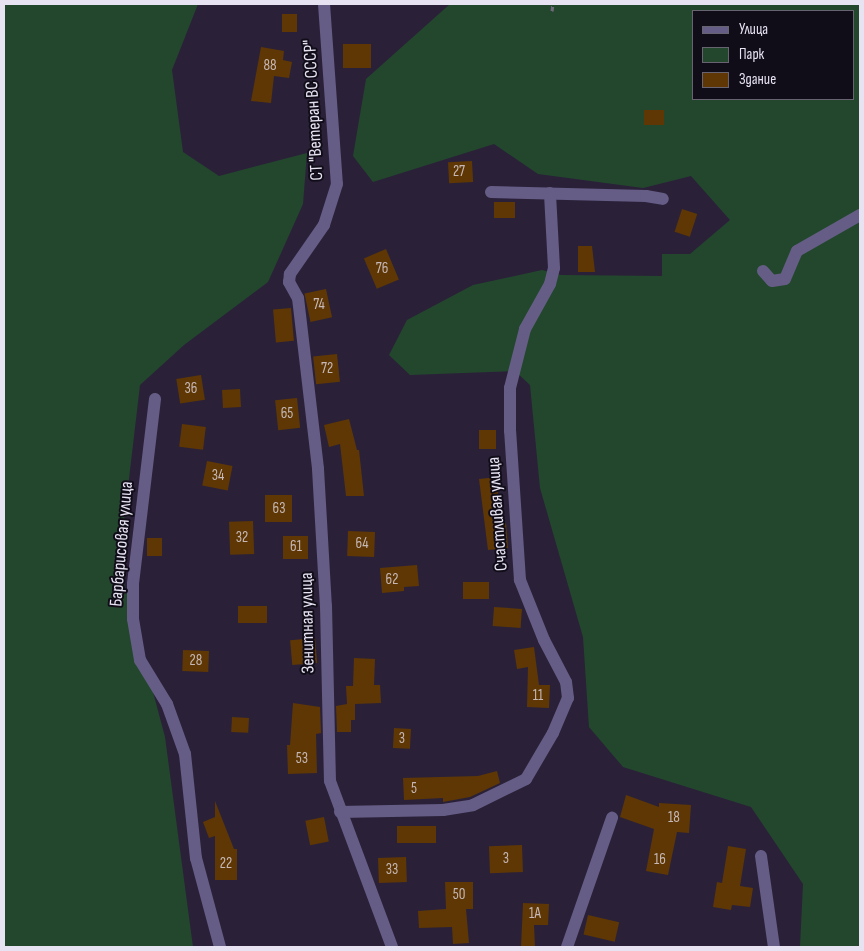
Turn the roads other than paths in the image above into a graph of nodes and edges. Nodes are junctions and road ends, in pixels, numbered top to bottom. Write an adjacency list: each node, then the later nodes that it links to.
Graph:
1 (324, 4): 7 (street, СТ "Ветеран ВС СССР")
2 (491, 192): 3 (street)
3 (550, 193): 4 (street); 9 (street, Счастливая улица)
4 (664, 199)
5 (860, 215): 6 (street)
6 (763, 271)
7 (292, 290): 9 (street, Зенитная улица)
8 (155, 399): 12 (street, Барбарисовая улица)
9 (340, 812): 13 (street, Зенитная улица)
10 (612, 818): 14 (street)
11 (761, 856): 15 (street)
12 (220, 947)
13 (392, 947)
14 (567, 947)
15 (774, 947)

